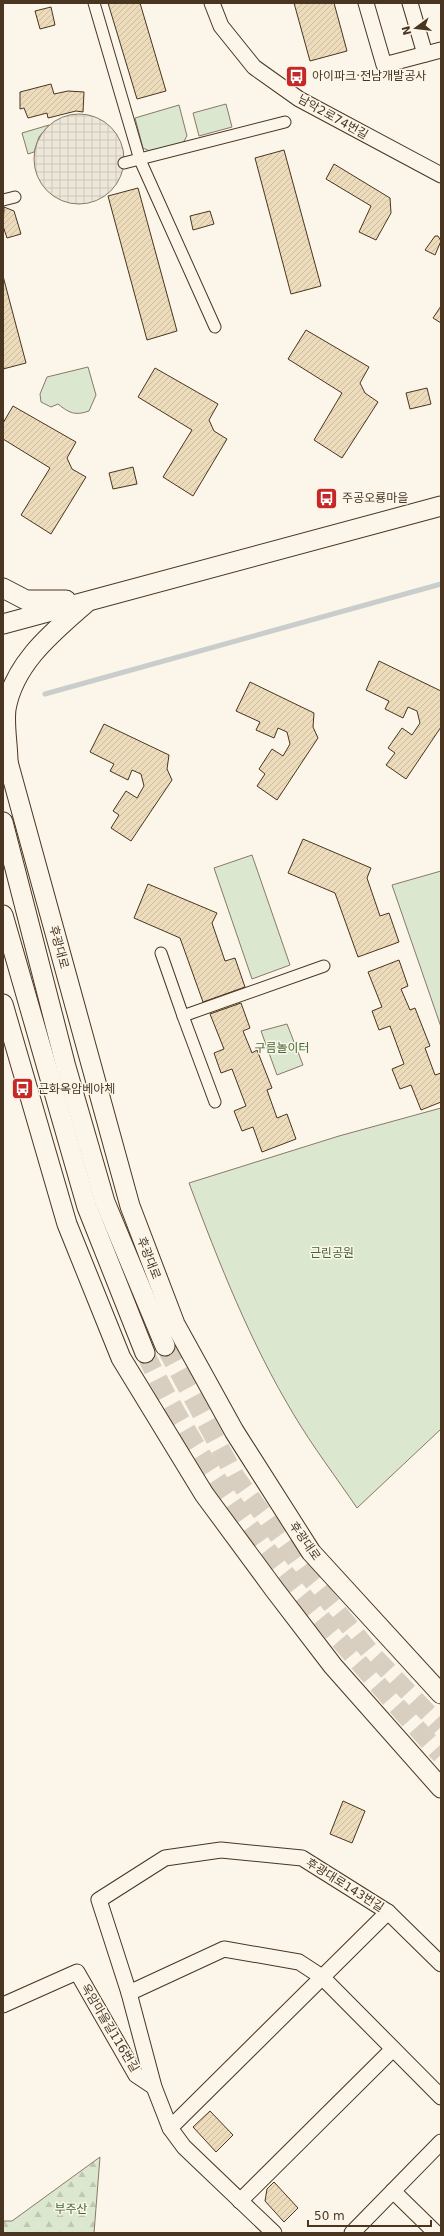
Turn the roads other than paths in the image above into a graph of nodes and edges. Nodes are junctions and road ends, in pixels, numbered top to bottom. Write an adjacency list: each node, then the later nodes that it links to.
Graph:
1 (94, 3): 8 (street)
2 (212, 3): 10 (street, 남악2로74번길)
3 (366, 3): 6 (street)
4 (410, 3): 6 (street)
5 (441, 50): 6 (street)
6 (425, 54)
7 (285, 122): 8 (street)
8 (140, 160): 9 (street); 13 (street)
9 (124, 163)
10 (441, 175)
11 (15, 197): 12 (street)
12 (3, 200)
13 (215, 327)
14 (441, 506): 16 (street)
15 (3, 588): 16 (street)
16 (88, 601): 17 (street); 18 (street, 후광대로)
17 (3, 624)
18 (6, 756): 28 (street, 후광대로)
19 (3, 822): 26 (street, 후광대로)
20 (3, 915): 27 (street)
21 (161, 953): 24 (street)
22 (324, 966): 24 (street)
23 (3, 1004): 29 (street)
24 (183, 1016): 25 (street)
25 (215, 1102)
26 (165, 1346)
27 (145, 1353)
28 (441, 1694)
29 (441, 1788)
30 (388, 1912): 31 (street, 후광대로143번길); 32 (street, 후광대로143번길); 33 (street, 후광대로143번길)
31 (441, 1964)
32 (322, 1978): 33 (street); 35 (street); 38 (street, 후광대로143번길)
33 (129, 1993): 36 (street, 후광대로143번길)
34 (3, 2005): 36 (street, 옥암마을길116번길)
35 (393, 2049): 37 (street); 41 (street)
36 (154, 2087): 38 (street, 후광대로143번길)
37 (441, 2097)
38 (170, 2128): 41 (street, 후광대로143번길)
39 (441, 2142): 40 (street)
40 (393, 2191): 43 (street); 44 (street)
41 (240, 2201): 42 (street, 후광대로143번길)
42 (274, 2233)
43 (352, 2233)
44 (436, 2233)

